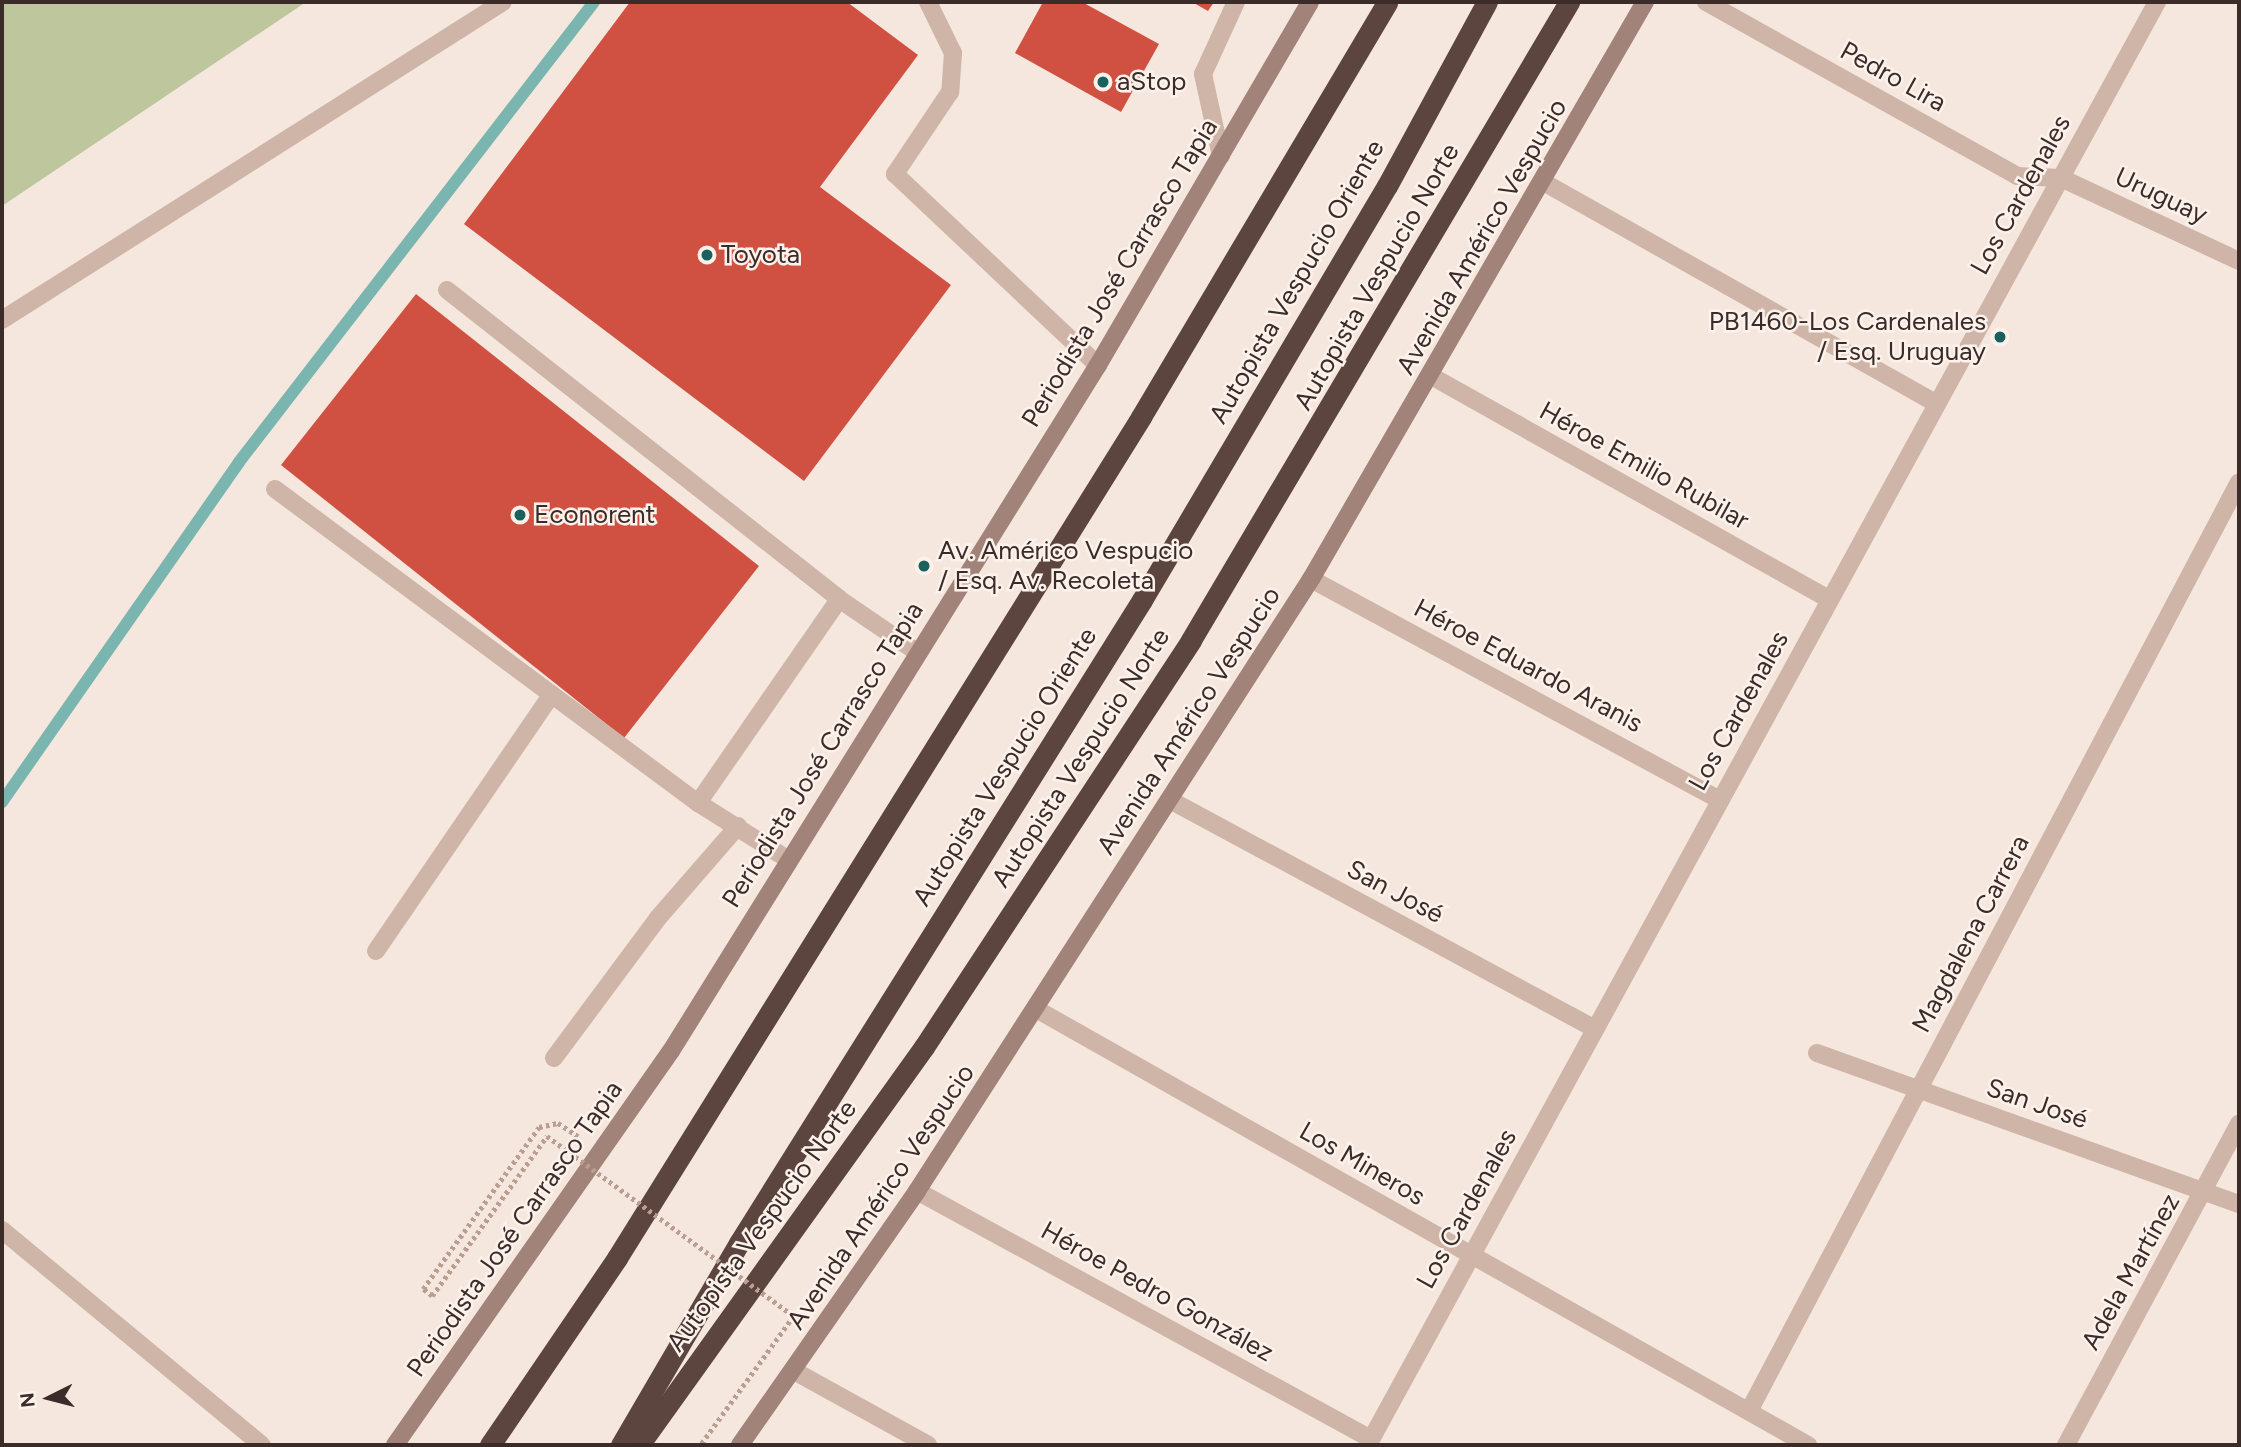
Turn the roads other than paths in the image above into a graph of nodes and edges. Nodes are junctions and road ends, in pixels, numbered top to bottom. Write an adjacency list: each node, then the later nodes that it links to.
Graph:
1 (503, 2): 16 (street)
2 (928, 2): 17 (street)
3 (1236, 2): 11 (street)
4 (1310, 2): 11 (main road, Periodista José Carrasco Tapia)
5 (1387, 2): 49 (highway)
6 (1487, 2): 50 (highway, Autopista Vespucio Oriente)
7 (1569, 2): 51 (highway, Autopista Vespucio Norte)
8 (1645, 2): 13 (main road, Avenida Américo Vespucio)
9 (1706, 2): 12 (street, Pedro Lira)
10 (2157, 2): 12 (street, Los Cardenales)
11 (1221, 156): 17 (main road, Periodista José Carrasco Tapia)
12 (2061, 178): 14 (street, Uruguay); 19 (street, Los Cardenales)
13 (1545, 183): 18 (main road, Avenida Américo Vespucio); 19 (street)
14 (2239, 261)
15 (447, 290): 23 (street)
16 (2, 320)
17 (1098, 365): 25 (main road, Periodista José Carrasco Tapia)
18 (1433, 377): 22 (main road, Avenida Américo Vespucio); 24 (street, Héroe Emilio Rubilar)
19 (1937, 404): 24 (street, Los Cardenales)
20 (2239, 482): 37 (street, Magdalena Carrera)
21 (275, 489): 26 (street)
22 (1311, 579): 27 (main road, Avenida Américo Vespucio); 28 (street, Héroe Eduardo Aranis)
23 (839, 599): 25 (street); 29 (street)
24 (1830, 600): 28 (street, Los Cardenales)
25 (917, 652): 31 (main road, Periodista José Carrasco Tapia)
26 (552, 694): 29 (street); 32 (street)
27 (1170, 800): 33 (main road, Avenida Américo Vespucio); 34 (street, San José)
28 (1720, 800): 34 (street, Los Cardenales)
29 (698, 803): 30 (street)
30 (738, 826): 31 (street); 36 (street)
31 (789, 860): 48 (main road, Periodista José Carrasco Tapia)
32 (376, 951)
33 (1037, 1009): 39 (main road, Avenida Américo Vespucio); 43 (street, Los Mineros)
34 (1595, 1029): 43 (street, Los Cardenales)
35 (1817, 1054): 37 (street, San José)
36 (554, 1058)
37 (1918, 1090): 40 (street, San José); 45 (street, Magdalena Carrera)
38 (2239, 1124): 40 (street, Adela Martínez)
39 (918, 1191): 44 (main road, Avenida Américo Vespucio); 46 (street, Héroe Pedro González)
40 (2205, 1191): 41 (street, San José); 55 (street, Adela Martínez)
41 (2239, 1204)
42 (2, 1230): 47 (street)
43 (1471, 1257): 45 (street, Los Mineros); 46 (street, Los Cardenales)
44 (796, 1372): 52 (main road, Avenida Américo Vespucio); 53 (street)
45 (1749, 1411): 54 (street, Los Mineros)
46 (1370, 1442)
47 (262, 1445)
48 (395, 1445)
49 (490, 1445)
50 (621, 1445)
51 (639, 1445)
52 (740, 1445)
53 (928, 1445)
54 (1808, 1445)
55 (2066, 1445)

